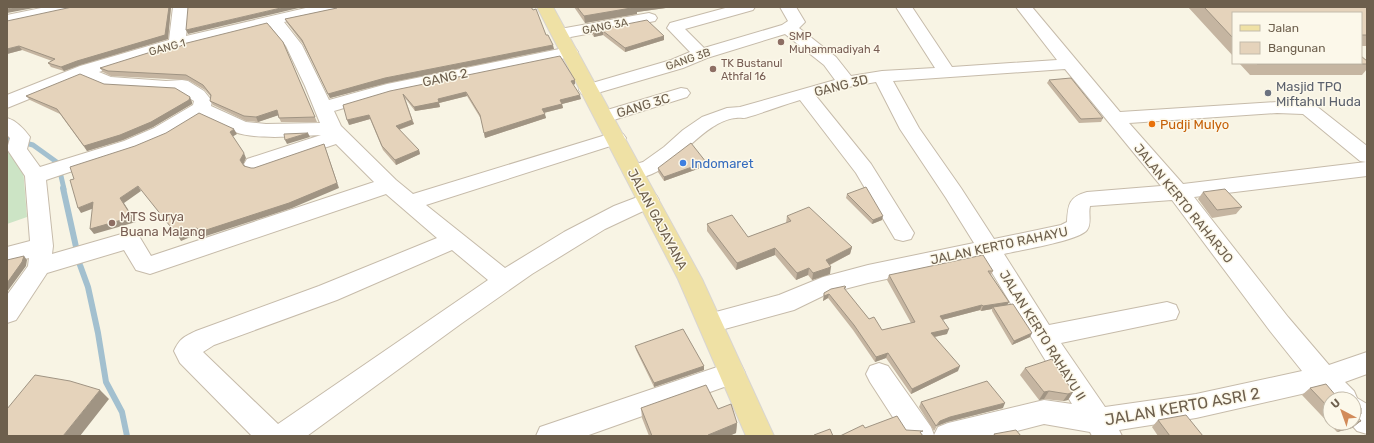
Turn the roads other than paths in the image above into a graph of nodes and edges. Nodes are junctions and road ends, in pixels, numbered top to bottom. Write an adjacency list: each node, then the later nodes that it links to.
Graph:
1 (67, 7): 11 (street)
2 (181, 7): 15 (street)
3 (332, 7): 12 (street, GANG 1)
4 (545, 7): 14 (main road, JALAN GAJAYANA)
5 (747, 7): 9 (street)
6 (788, 7): 13 (street)
7 (904, 7): 19 (street)
8 (1024, 7): 17 (street, JALAN KERTO RAHARJO)
9 (696, 13): 16 (street)
10 (649, 18): 14 (street, GANG 3A)
11 (7, 20)
12 (274, 20): 15 (street, GANG 1); 27 (street)
13 (788, 28): 16 (street, GANG 3B); 21 (street)
14 (564, 43): 22 (main road, JALAN GAJAYANA); 27 (street, GANG 2)
15 (177, 45): 18 (street, GANG 1)
16 (701, 54): 22 (street, GANG 3B)
17 (1070, 64): 19 (street, GANG 3D); 29 (street, JALAN KERTO RAHARJO)
18 (84, 71): 25 (street, GANG 1); 26 (street)
19 (947, 73): 20 (street, GANG 3D)
20 (882, 76): 21 (street, GANG 3D); 44 (street, JALAN KERTO RAHAYU II)
21 (846, 82): 24 (street, GANG 3D)
22 (588, 90): 28 (main road, JALAN GAJAYANA)
23 (681, 93): 28 (street, GANG 3C)
24 (805, 94): 36 (street, GANG 3D); 42 (street)
25 (7, 102)
26 (201, 108): 30 (street); 37 (street)
27 (324, 108): 30 (street)
28 (604, 117): 32 (main road, JALAN GAJAYANA)
29 (1114, 118): 33 (street); 39 (street, JALAN KERTO RAHARJO)
30 (336, 132): 34 (street); 38 (street)
31 (15, 136): 37 (street)
32 (616, 138): 36 (main road, JALAN GAJAYANA); 41 (street)
33 (1367, 156)
34 (254, 164)
35 (1367, 169): 39 (street, JALAN KERTO RAHAYU)
36 (633, 172): 40 (main road, JALAN GAJAYANA)
37 (42, 174): 46 (street)
38 (389, 185): 41 (street); 46 (street)
39 (1178, 192): 44 (street, JALAN KERTO RAHAYU); 55 (street, JALAN KERTO RAHARJO)
40 (648, 200): 47 (street); 50 (main road, JALAN GAJAYANA)
41 (411, 202): 43 (street)
42 (903, 233)
43 (454, 240): 47 (street); 58 (street)
44 (989, 248): 50 (street, JALAN KERTO RAHAYU); 51 (street, JALAN KERTO RAHAYU II)
45 (7, 255): 46 (street)
46 (40, 256): 49 (street)
47 (504, 280): 59 (street)
48 (1167, 312): 51 (street)
49 (7, 313)
50 (710, 323): 53 (main road, JALAN GAJAYANA)
51 (1044, 336): 57 (street, JALAN KERTO RAHAYU II)
52 (1367, 363): 55 (street, JALAN KERTO ASRI 2)
53 (732, 373): 60 (street); 61 (main road, JALAN GAJAYANA)
54 (879, 374): 62 (street)
55 (1324, 378): 56 (street, JALAN KERTO RAHARJO); 57 (street, JALAN KERTO ASRI 2)
56 (1336, 391)
57 (1102, 428): 63 (street, JALAN KERTO ASRI 2)
58 (272, 436)
59 (285, 436)
60 (550, 436)
61 (760, 436)
62 (921, 436)
63 (948, 436)

